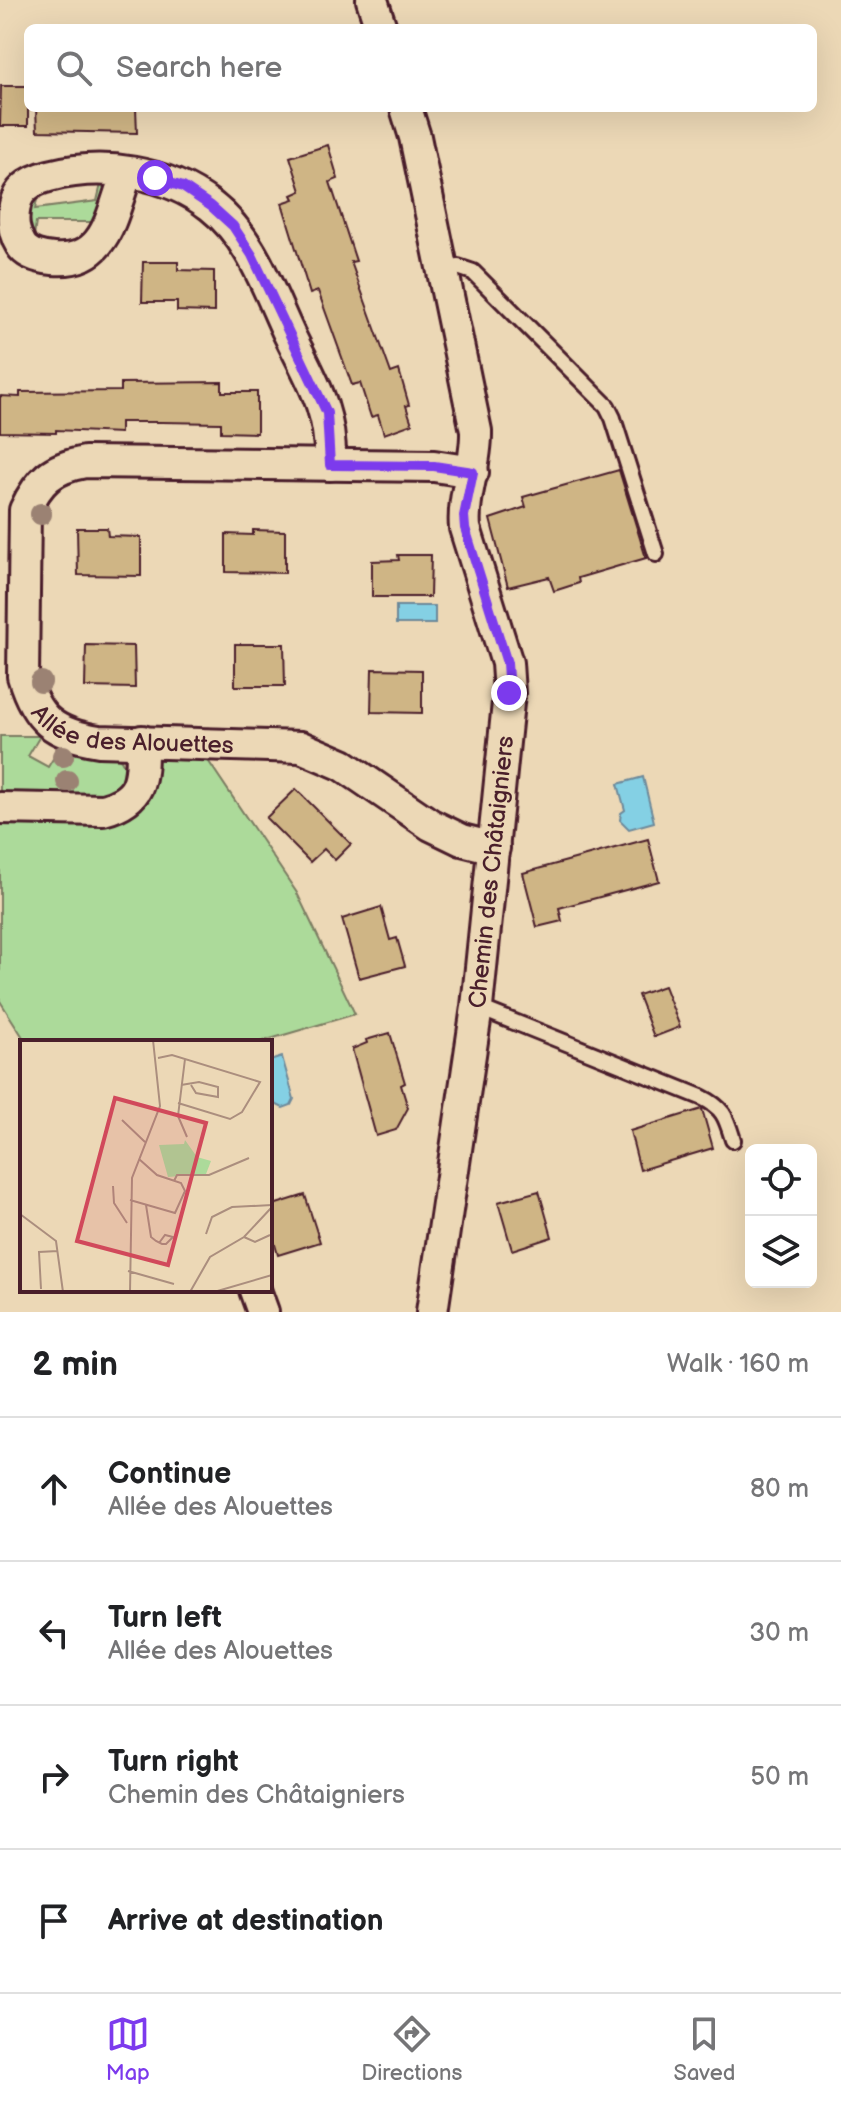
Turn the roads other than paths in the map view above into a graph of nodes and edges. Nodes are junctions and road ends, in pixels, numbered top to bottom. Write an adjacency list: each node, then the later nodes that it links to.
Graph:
1 (372, 0): 2 (street)
2 (380, 24)
3 (407, 112): 5 (street, Chemin des Châtaigniers)
4 (127, 173): 6 (street)
5 (443, 270): 7 (street, Chemin des Châtaigniers); 8 (lane)
6 (330, 465): 7 (street, Allée des Alouettes); 9 (street, Allée des Alouettes)
7 (473, 472): 11 (street, Chemin des Châtaigniers)
8 (656, 554)
9 (142, 741): 10 (street); 11 (street, Allée des Alouettes)
10 (0, 808)
11 (494, 848): 12 (street, Chemin des Châtaigniers)
12 (477, 1007): 13 (lane); 16 (street, Chemin des Châtaigniers)
13 (733, 1140)
14 (256, 1292): 15 (street)
15 (263, 1312)
16 (432, 1312)

